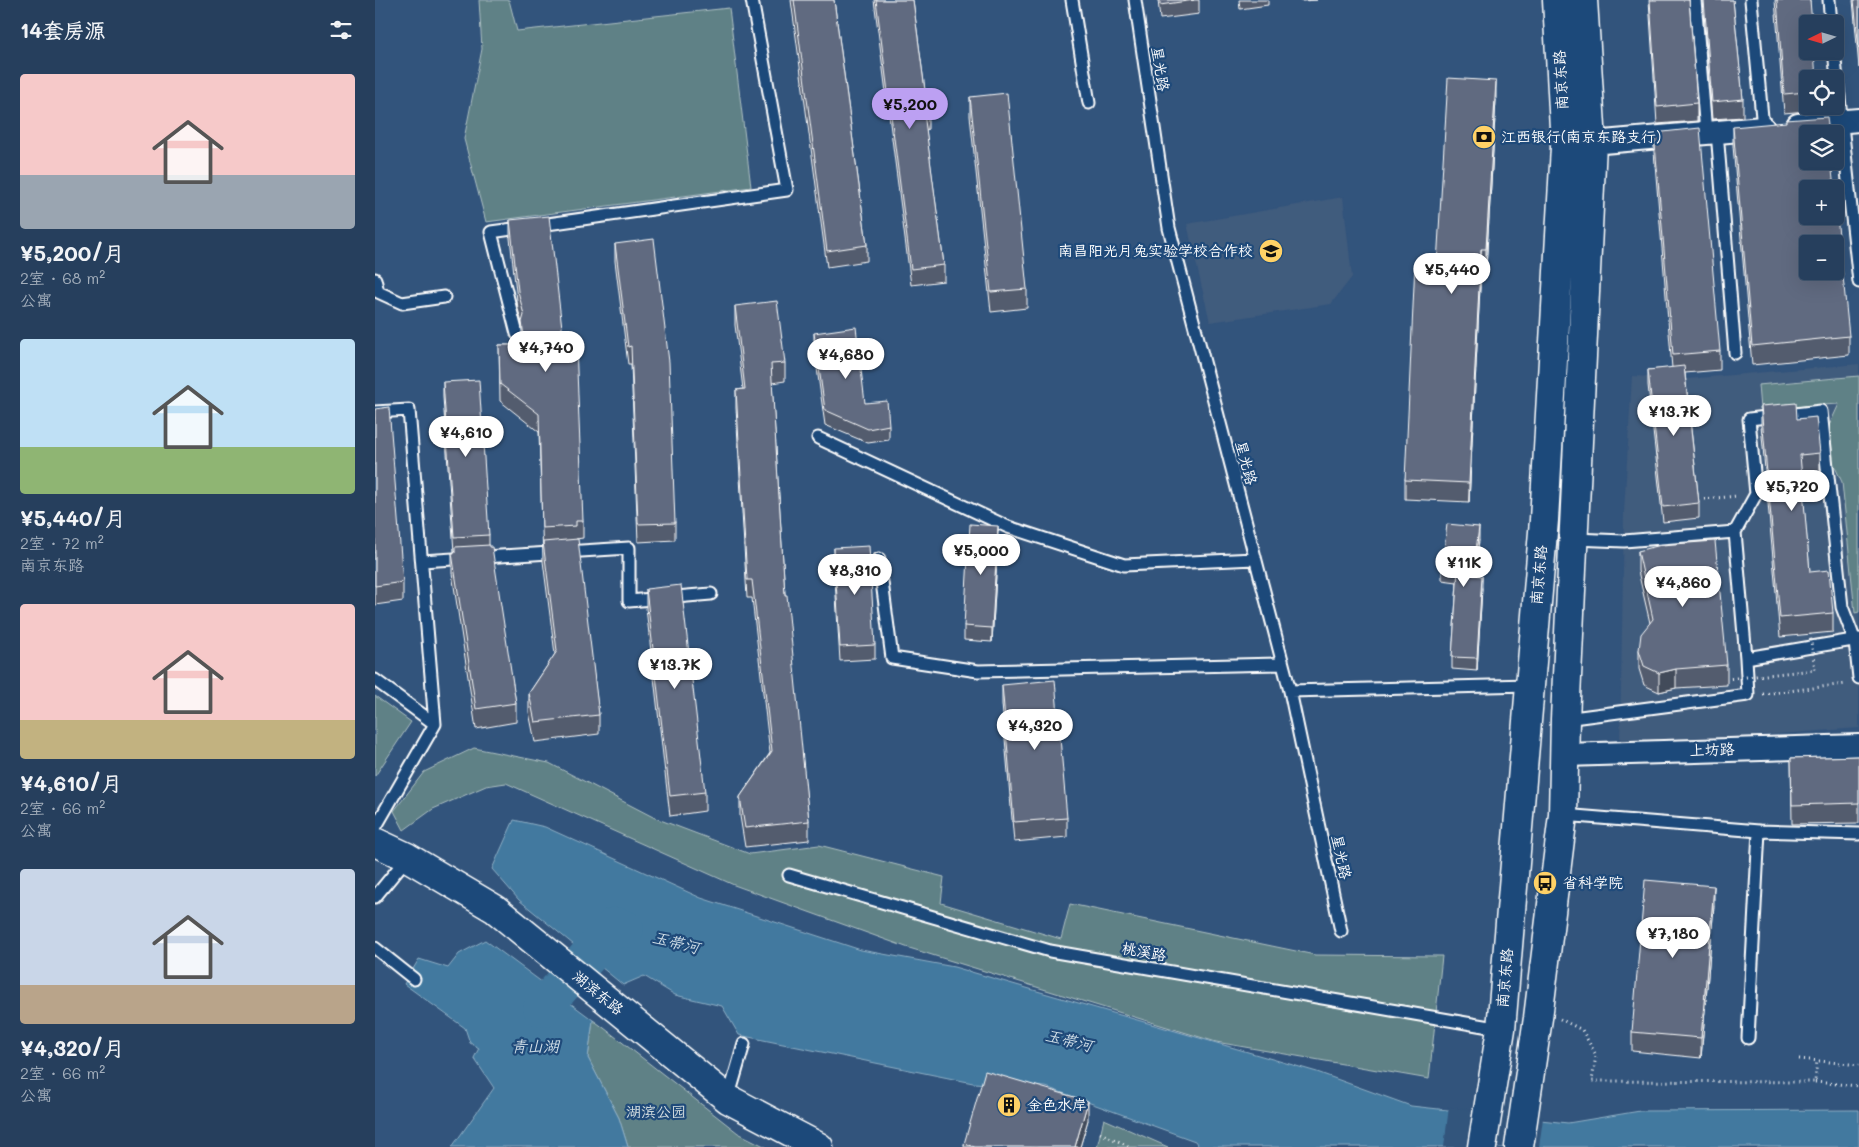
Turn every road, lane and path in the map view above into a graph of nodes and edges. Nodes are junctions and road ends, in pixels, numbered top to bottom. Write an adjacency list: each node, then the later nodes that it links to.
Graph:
1 (753, 0): 19 (lane)
2 (1072, 0): 11 (lane)
3 (1135, 0): 28 (lane, 星光路)
4 (1557, 0): 38 (main road, 南京东路)
5 (1583, 0): 15 (main road, 南京东路)
6 (1695, 0): 14 (lane)
7 (1751, 0): 13 (lane)
8 (1829, 0): 9 (lane)
9 (1830, 15)
10 (1836, 60): 12 (lane)
11 (1089, 102)
12 (1850, 120): 13 (street); 17 (lane)
13 (1763, 128): 14 (street)
14 (1711, 133): 15 (street); 20 (lane)
15 (1593, 143): 26 (main road, 南京东路)
16 (375, 279): 18 (lane)
17 (1859, 282)
18 (444, 297)
19 (517, 334)
20 (1735, 353)
21 (375, 412): 29 (lane)
22 (818, 438): 28 (lane)
23 (1756, 494): 24 (path); 25 (lane); 32 (lane)
24 (1704, 499)
25 (1735, 532): 26 (lane); 33 (lane)
26 (1574, 539): 41 (main road, 南京东路)
27 (879, 559): 34 (lane)
28 (1255, 559): 34 (lane, 星光路)
29 (422, 561): 30 (lane); 42 (lane)
30 (711, 594)
31 (1810, 634): 35 (path, bridge)
32 (1857, 640): 33 (lane); 37 (lane)
33 (1746, 658): 40 (lane)
34 (1283, 664): 39 (lane, 星光路)
35 (1726, 679)
36 (375, 680): 42 (lane)
37 (1854, 681): 40 (path)
38 (1529, 685): 39 (lane); 57 (main road, 南京东路)
39 (1290, 691): 53 (lane, 星光路)
40 (1748, 695): 41 (lane)
41 (1565, 720): 44 (main road, 南京东路)
42 (435, 724): 46 (lane)
43 (1859, 746): 44 (street, 上坊路)
44 (1565, 754): 45 (main road, 南京东路)
45 (1563, 815): 47 (lane); 56 (main road, 南京东路)
46 (375, 828)
47 (1759, 831): 48 (lane); 58 (lane)
48 (1859, 834)
49 (375, 842): 50 (main road, 湖滨东路)
50 (407, 857): 52 (lane); 65 (main road, 湖滨东路)
51 (789, 875): 57 (lane, 桃溪路)
52 (375, 897)
53 (1341, 931)
54 (375, 948): 55 (lane)
55 (414, 979)
56 (1538, 1018): 63 (path); 70 (main road, 南京东路)
57 (1501, 1030): 69 (main road, 南京东路)
58 (1748, 1038)
59 (743, 1044): 65 (lane)
60 (1799, 1059): 61 (path)
61 (1817, 1060): 62 (path); 63 (path)
62 (1859, 1065)
63 (1815, 1082): 64 (path)
64 (1859, 1086)
65 (728, 1099): 67 (main road, 湖滨东路)
66 (1100, 1133): 68 (path)
67 (819, 1147)
68 (1131, 1147)
69 (1482, 1147)
70 (1519, 1147)

